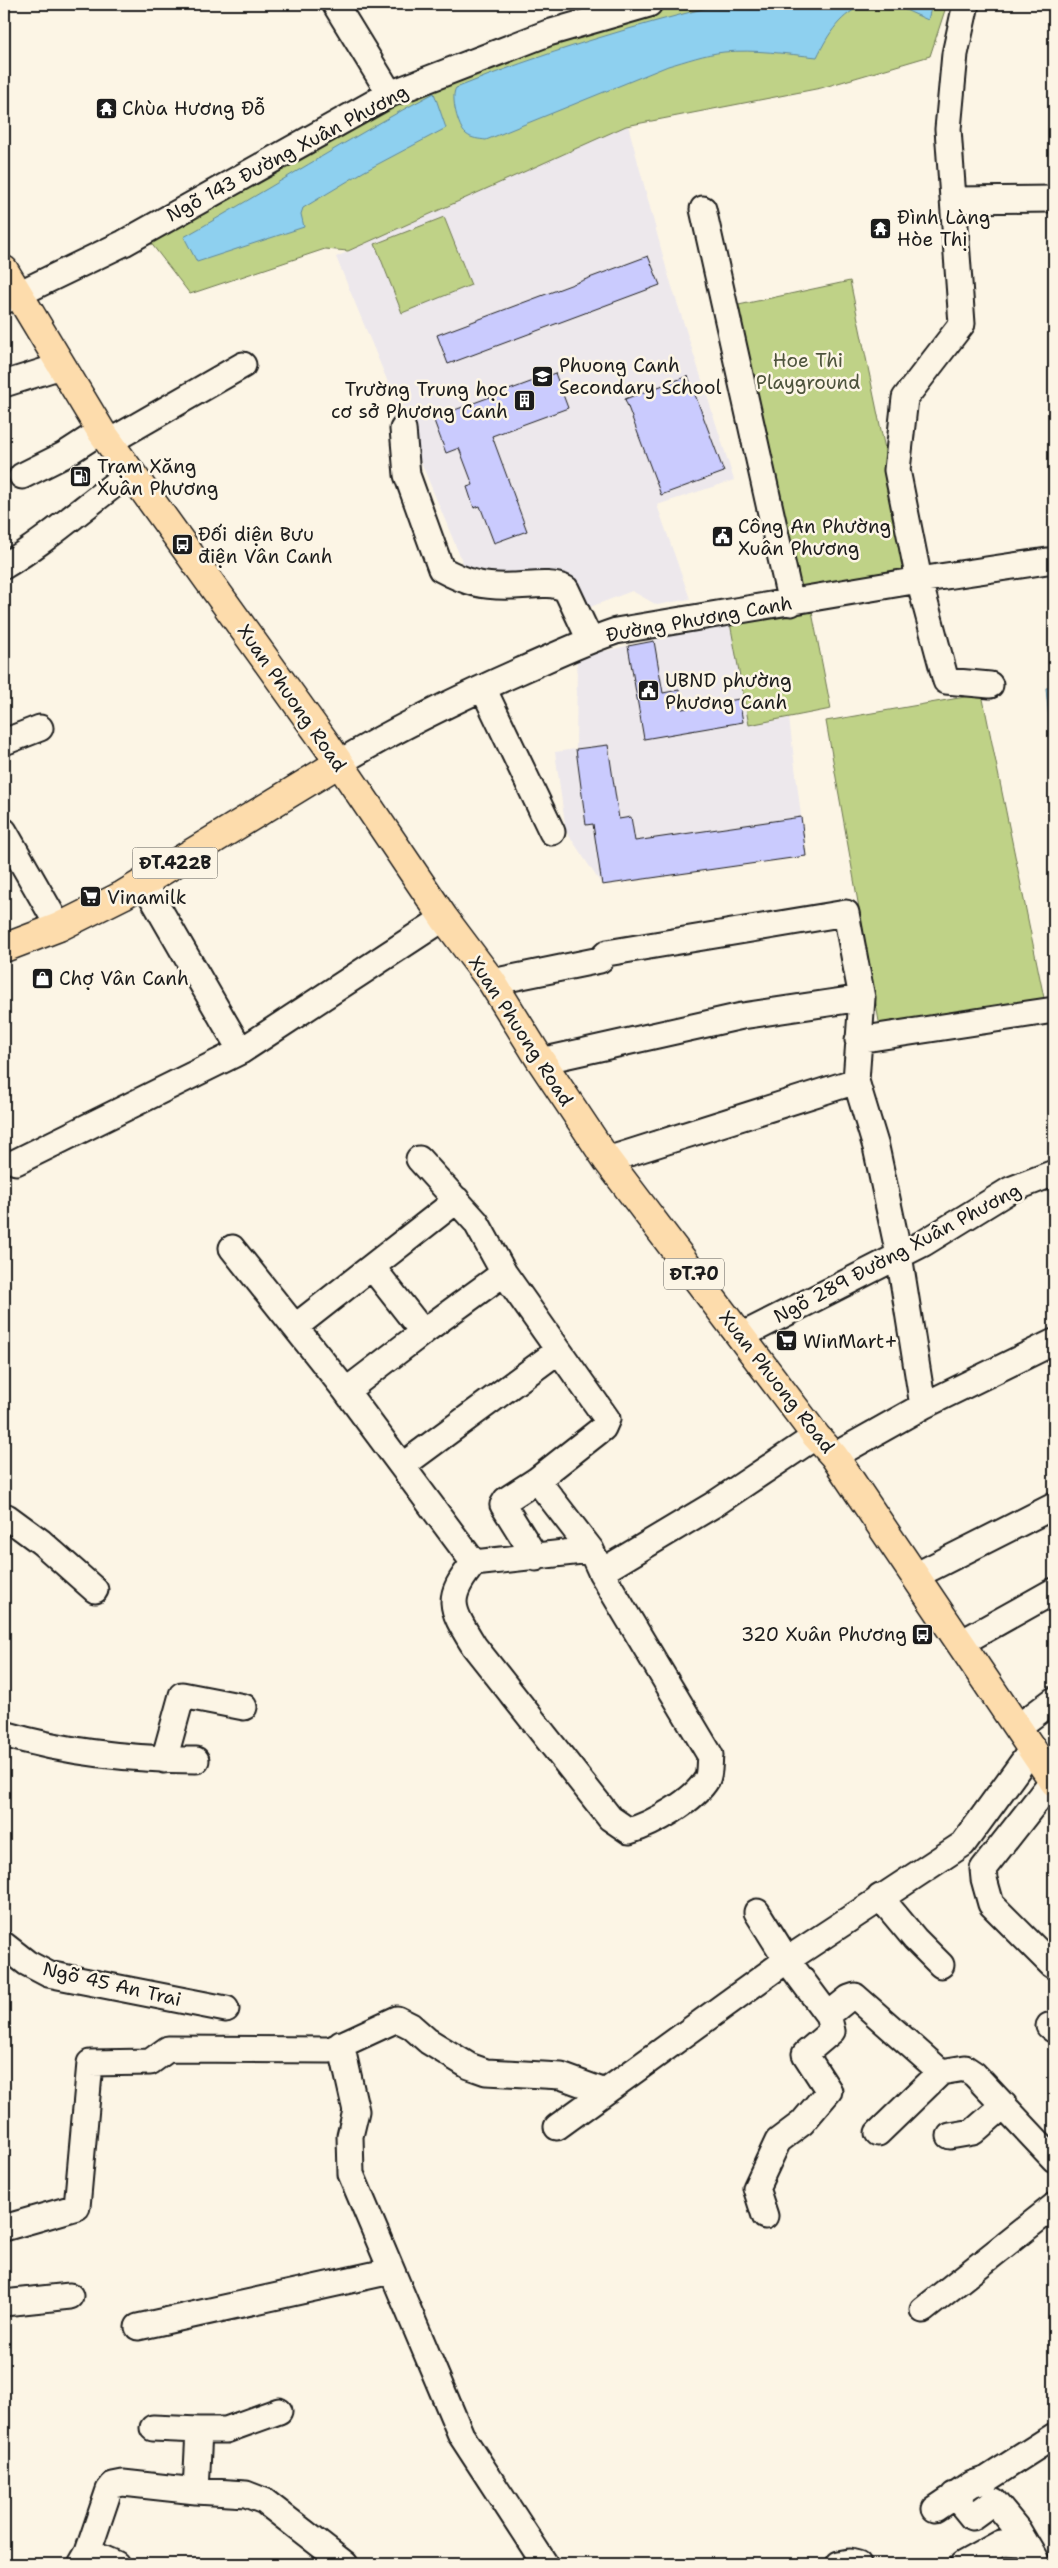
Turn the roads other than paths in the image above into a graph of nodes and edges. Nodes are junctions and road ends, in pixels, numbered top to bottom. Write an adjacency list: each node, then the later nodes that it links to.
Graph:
1 (335, 4): 4 (street)
2 (649, 4): 4 (street, Ngõ 143 Đường Xuân Phương)
3 (966, 4): 6 (street)
4 (390, 94): 9 (street, Ngõ 143 Đường Xuân Phương)
5 (1054, 199): 6 (street)
6 (954, 200): 19 (street)
7 (703, 209): 20 (street)
8 (4, 270): 9 (main road, Xuan Phuong Road / ĐT.70)
9 (11, 298): 11 (main road, Xuan Phuong Road / ĐT.70)
10 (243, 365): 14 (street)
11 (61, 366): 12 (street); 14 (main road, Xuan Phuong Road / ĐT.70)
12 (4, 384)
13 (403, 429): 21 (street)
14 (105, 436): 15 (main road, Xuan Phuong Road / ĐT.70); 16 (street)
15 (130, 473): 18 (street); 26 (main road, Xuan Phuong Road / ĐT.70)
16 (22, 476)
17 (1054, 560): 19 (street, Đường Phương Canh)
18 (4, 566)
19 (918, 580): 20 (street, Đường Phương Canh); 22 (street)
20 (791, 603): 21 (street, Đường Phương Canh)
21 (590, 640): 23 (street, Đường Phương Canh)
22 (990, 685)
23 (483, 688): 26 (street, Đường Phương Canh); 28 (street)
24 (40, 728): 25 (street)
25 (4, 742)
26 (339, 763): 29 (main road, ĐT.422B); 30 (main road, Xuan Phuong Road / ĐT.70)
27 (4, 831): 31 (street)
28 (552, 832)
29 (144, 883): 31 (main road, ĐT.422B); 37 (street)
30 (444, 918): 33 (main road, Xuan Phuong Road / ĐT.70); 37 (street)
31 (59, 927): 32 (main road, ĐT.422B)
32 (4, 948)
33 (492, 982): 34 (street); 38 (main road, Xuan Phuong Road / ĐT.70)
34 (862, 998): 36 (street); 38 (street)
35 (1054, 1010): 36 (street)
36 (858, 1040): 39 (street)
37 (241, 1051): 42 (street)
38 (541, 1062): 41 (main road, Xuan Phuong Road / ĐT.70)
39 (856, 1081): 41 (street); 46 (street)
40 (419, 1159): 44 (street)
41 (607, 1160): 51 (main road, Xuan Phuong Road / ĐT.70)
42 (16, 1162)
43 (1054, 1173): 46 (street, Ngõ 289 Đường Xuân Phương)
44 (456, 1200): 47 (street); 48 (street)
45 (232, 1248): 49 (street)
46 (899, 1255): 51 (street, Ngõ 289 Đường Xuân Phương); 55 (street)
47 (372, 1268): 49 (street); 50 (street)
48 (504, 1274): 50 (street); 53 (street)
49 (295, 1327): 54 (street)
50 (423, 1332): 54 (street)
51 (741, 1336): 56 (main road, Xuan Phuong Road / ĐT.70)
52 (1054, 1342): 55 (street)
53 (558, 1351): 58 (street); 59 (street)
54 (346, 1391): 58 (street)
55 (923, 1406): 57 (street)
56 (816, 1436): 57 (main road, Xuan Phuong Road / ĐT.70); 63 (street)
57 (834, 1456): 65 (main road, Xuan Phuong Road / ĐT.70)
58 (402, 1466): 64 (street)
59 (537, 1480): 62 (street); 63 (street)
60 (1054, 1506): 65 (street)
61 (4, 1521): 66 (street)
62 (536, 1558): 63 (street); 64 (street)
63 (596, 1561): 64 (street)
64 (474, 1563)
65 (915, 1576): 68 (main road, Xuan Phuong Road / ĐT.70)
66 (95, 1590)
67 (1054, 1592): 68 (street)
68 (961, 1643): 72 (main road, Xuan Phuong Road / ĐT.70)
69 (1054, 1700): 72 (street)
70 (244, 1707): 73 (street)
71 (4, 1734): 73 (street)
72 (1026, 1738): 75 (main road, Xuan Phuong Road / ĐT.70); 76 (street)
73 (164, 1760): 74 (street)
74 (196, 1760)
75 (1053, 1781): 81 (street)
76 (880, 1897): 79 (street); 80 (street)
77 (757, 1912): 79 (street)
78 (4, 1945): 82 (street, Ngõ 45 An Trai)
79 (787, 1960): 83 (street); 86 (street)
80 (941, 1965)
81 (1052, 1965)
82 (226, 2009)
83 (828, 2015): 85 (street); 93 (street)
84 (350, 2040): 86 (street); 94 (street); 95 (street)
85 (942, 2072): 87 (street); 89 (street)
86 (605, 2092): 88 (street)
87 (1004, 2106): 90 (street); 91 (street)
88 (557, 2127)
89 (878, 2133)
90 (950, 2136)
91 (1054, 2159)
92 (1054, 2206): 98 (street)
93 (765, 2216)
94 (4, 2228)
95 (391, 2271): 99 (street); 109 (street)
96 (70, 2296): 97 (street)
97 (4, 2302)
98 (923, 2310)
99 (138, 2327)
100 (279, 2411): 102 (street)
101 (153, 2428): 102 (street)
102 (199, 2430): 104 (street)
103 (1054, 2436): 105 (street)
104 (196, 2491): 106 (street); 108 (street)
105 (1032, 2554): 112 (street)
106 (84, 2558): 107 (street)
107 (116, 2564)
108 (345, 2564)
109 (545, 2564)
110 (839, 2564): 111 (street)
111 (858, 2564)
112 (963, 2564)

